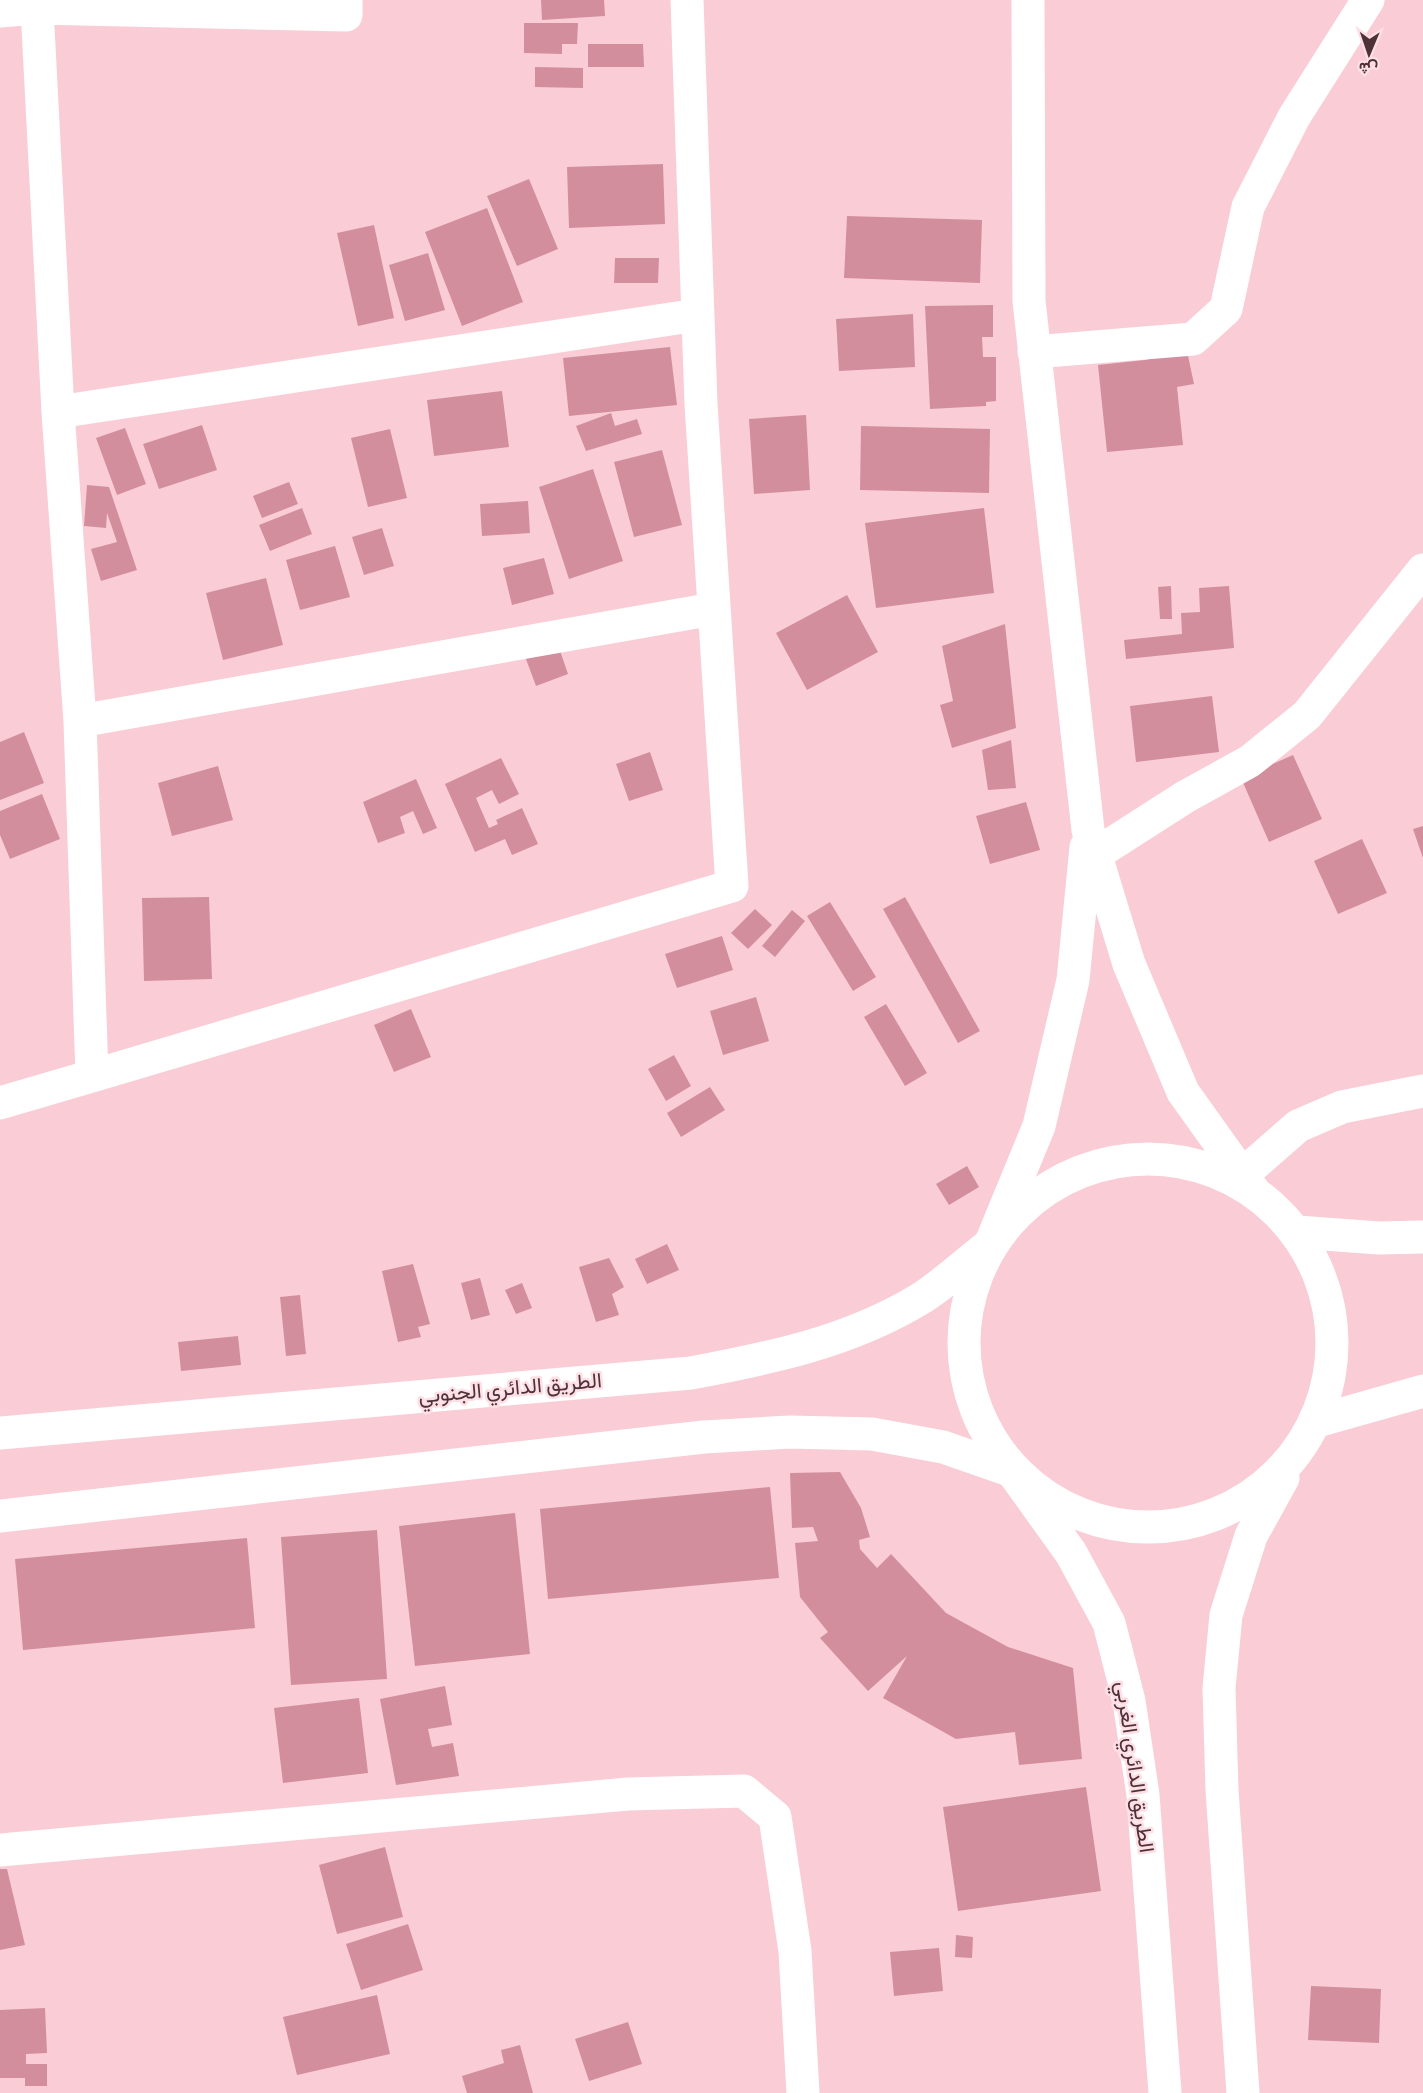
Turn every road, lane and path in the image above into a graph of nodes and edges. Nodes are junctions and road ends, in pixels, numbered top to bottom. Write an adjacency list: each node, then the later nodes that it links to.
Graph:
1 (346, 0): 5 (street)
2 (687, 0): 7 (street)
3 (1028, 0): 8 (street)
4 (1368, 0): 8 (street)
5 (37, 4): 6 (street); 9 (street)
6 (0, 12)
7 (697, 315): 9 (street); 11 (street)
8 (1034, 352): 13 (street)
9 (58, 412): 12 (street)
10 (1423, 570): 13 (street)
11 (713, 609): 12 (street); 14 (street)
12 (80, 721): 14 (street)
13 (1092, 842): 17 (street); 20 (street, الطريق الدائري الغربي)
14 (92, 1076): 16 (street)
15 (1423, 1091): 17 (street)
16 (0, 1103)
17 (1247, 1182): 18 (street); 20 (street)
18 (1297, 1232): 19 (street); 22 (street)
19 (1423, 1237)
20 (990, 1245): 23 (street, الطريق الدائري الجنوبي); 25 (street, الطريق الدائري الغربي)
21 (1423, 1392): 22 (street)
22 (1314, 1422): 24 (street)
23 (0, 1433)
24 (1293, 1459): 25 (street); 30 (street)
25 (1012, 1471): 26 (street); 29 (street, الطريق الدائري الغربي)
26 (0, 1516)
27 (0, 1850): 28 (street)
28 (802, 2093)
29 (1165, 2093)
30 (1243, 2093)

